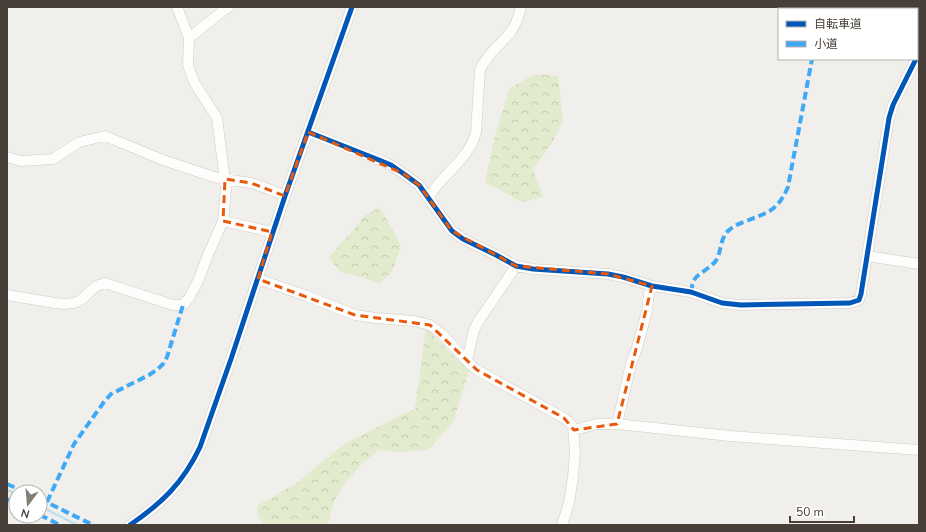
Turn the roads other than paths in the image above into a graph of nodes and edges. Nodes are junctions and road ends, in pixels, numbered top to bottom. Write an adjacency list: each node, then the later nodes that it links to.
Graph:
1 (177, 7): 5 (street)
2 (229, 7): 5 (street)
3 (352, 7): 7 (street)
4 (521, 7): 11 (street)
5 (189, 38): 9 (street)
6 (916, 60): 14 (street)
7 (308, 132): 10 (street); 11 (street)
8 (7, 157): 9 (street)
9 (225, 179): 10 (street); 12 (street)
10 (285, 196): 13 (street)
11 (428, 197): 16 (street)
12 (223, 221): 13 (street); 19 (street)
13 (272, 232): 17 (street)
14 (868, 256): 15 (street); 18 (street)
15 (919, 264)
16 (516, 266): 18 (street); 20 (street)
17 (258, 279): 20 (street); 24 (street)
18 (652, 286): 21 (street)
19 (7, 295)
20 (467, 361): 22 (street)
21 (617, 424): 22 (street); 23 (street)
22 (574, 430): 25 (street)
23 (919, 450)
24 (130, 525)
25 (562, 525)

